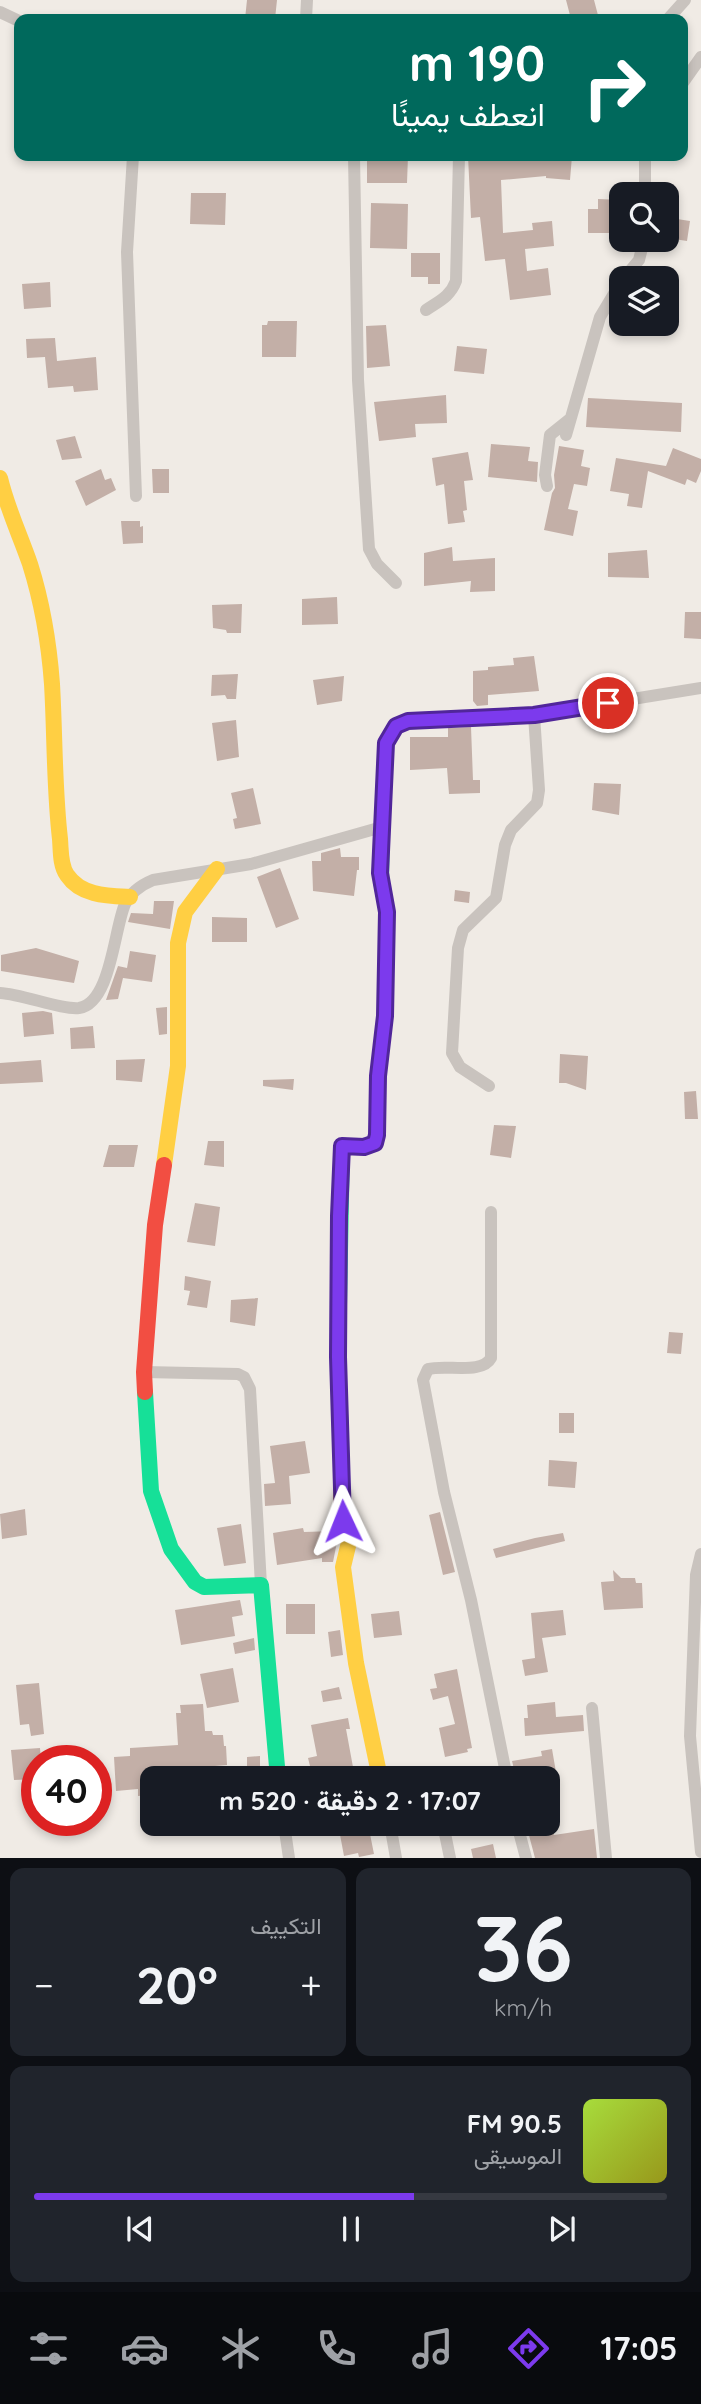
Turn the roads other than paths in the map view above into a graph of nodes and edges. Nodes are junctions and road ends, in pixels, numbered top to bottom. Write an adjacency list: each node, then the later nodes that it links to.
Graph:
1 (685, 0): 2 (street)
2 (672, 14)
3 (701, 57): 4 (street)
4 (688, 75)
5 (133, 161): 16 (street)
6 (354, 161): 17 (street)
7 (459, 161): 11 (street)
8 (645, 161): 9 (street)
9 (645, 182)
10 (609, 303): 12 (street)
11 (426, 310)
12 (570, 419): 13 (street); 15 (street)
13 (566, 435)
14 (0, 478): 22 (street)
15 (547, 486)
16 (136, 496)
17 (396, 583)
18 (701, 688): 19 (street)
19 (534, 715): 20 (street); 24 (street)
20 (382, 827): 21 (street); 31 (street)
21 (217, 869): 22 (street); 26 (street)
22 (130, 897): 23 (street)
23 (0, 993)
24 (489, 1086)
25 (491, 1212): 32 (street)
26 (144, 1372): 28 (street); 28 (street)
27 (701, 1554): 37 (street)
28 (261, 1585): 30 (street)
29 (592, 1708): 42 (street)
30 (277, 1766)
31 (377, 1766)
32 (505, 1766)
33 (286, 1836): 38 (street)
34 (392, 1836): 39 (street)
35 (445, 1836): 40 (street)
36 (520, 1836): 41 (street)
37 (701, 1852)
38 (289, 1858)
39 (396, 1858)
40 (450, 1858)
41 (526, 1858)
42 (606, 1858)

